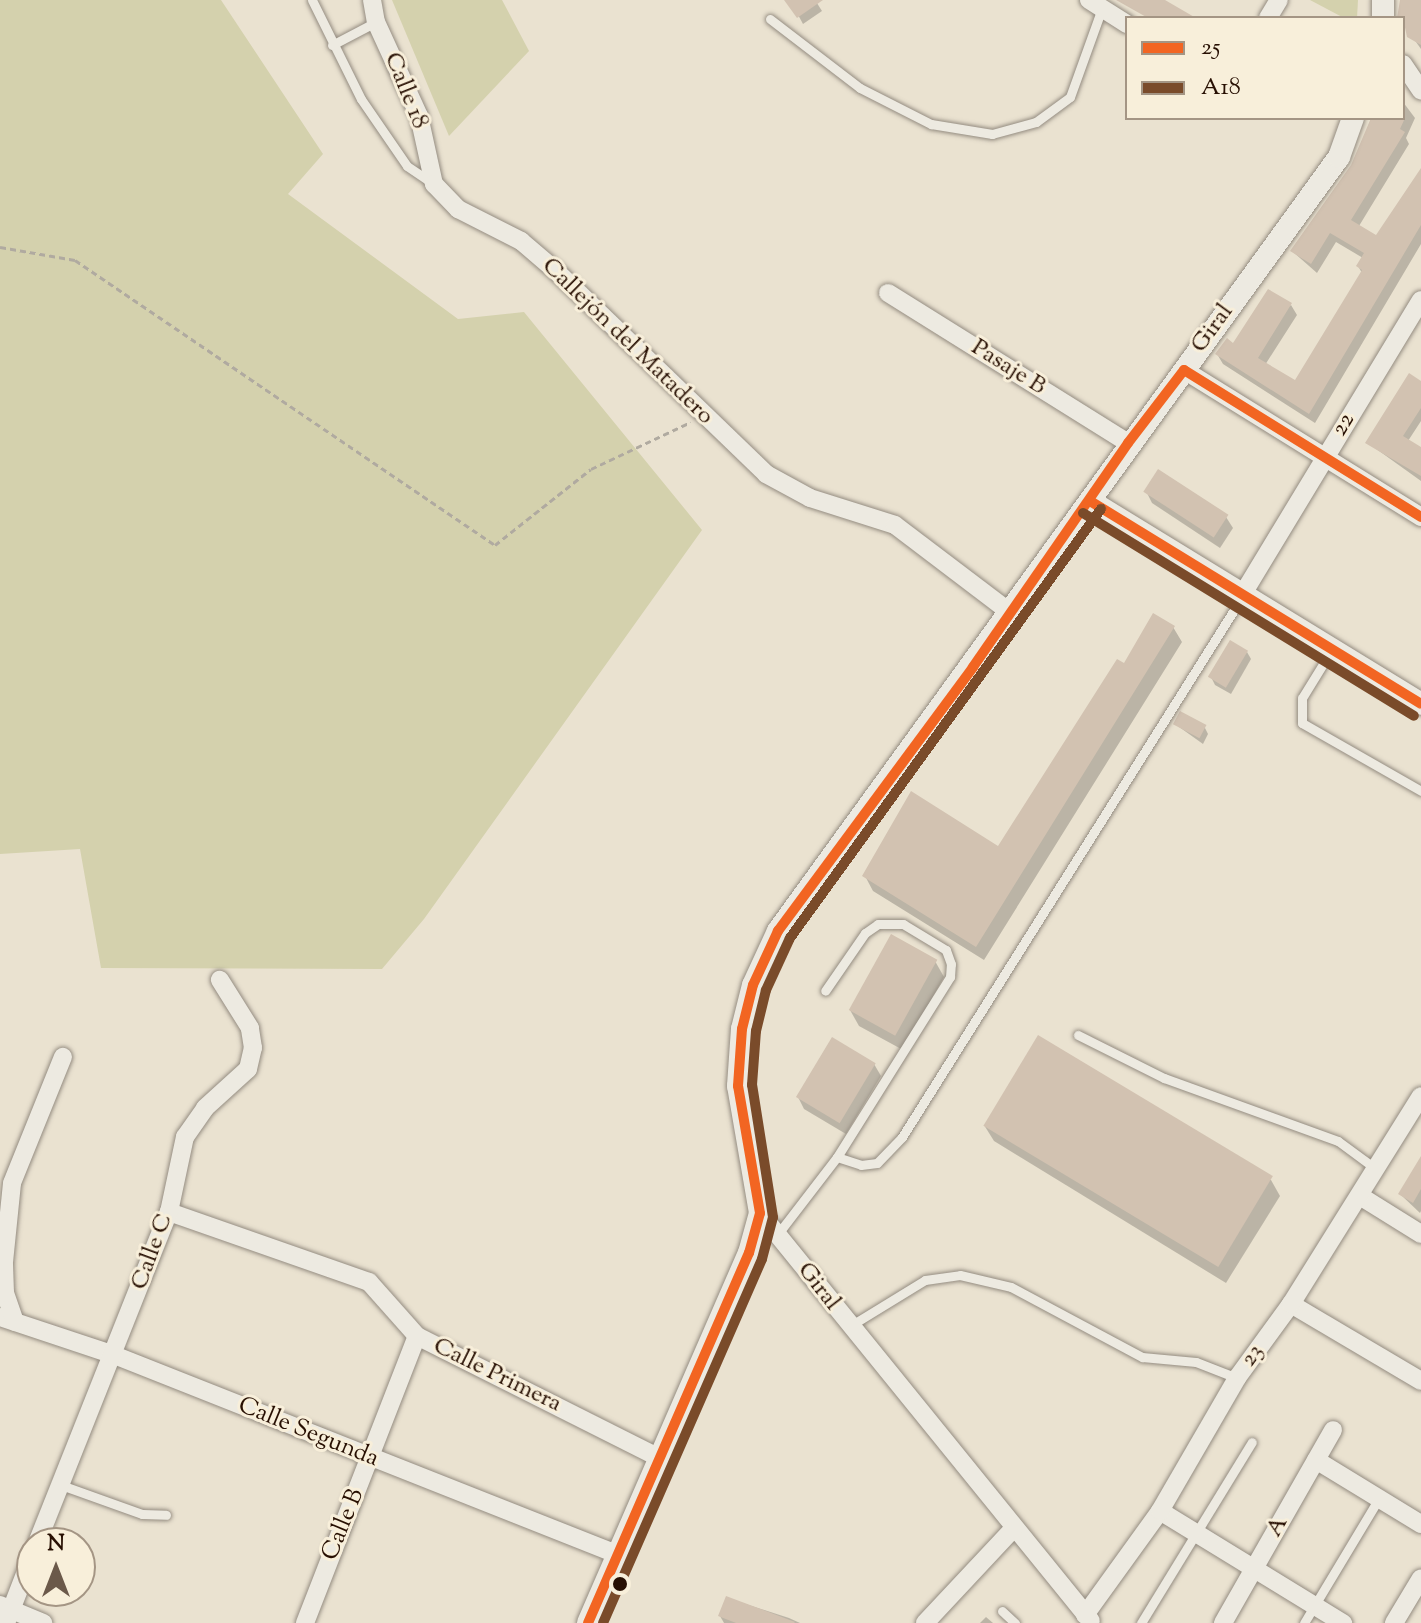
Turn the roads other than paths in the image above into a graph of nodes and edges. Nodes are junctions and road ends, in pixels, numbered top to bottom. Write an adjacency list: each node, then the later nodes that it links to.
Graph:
1 (312, 0): 7 (lane, Callejón del Matadero)
2 (372, 0): 5 (street, Calle 18)
3 (1095, 4): 4 (lane); 6 (street)
4 (770, 19)
5 (376, 22): 7 (lane); 11 (street, Calle 18)
6 (1125, 23)
7 (332, 45): 11 (lane, Callejón del Matadero)
8 (1405, 67): 9 (street)
9 (1421, 91)
10 (1352, 120): 16 (street, Giral)
11 (434, 184): 22 (street, Callejón del Matadero)
12 (888, 293): 17 (street, Pasaje B)
13 (1421, 300): 14 (street, 22)
14 (1404, 327): 15 (street); 18 (street, 22)
15 (1421, 337)
16 (1184, 370): 17 (street, Giral); 18 (street)
17 (1128, 443): 19 (street, Giral)
18 (1325, 456): 20 (street); 21 (street, 22)
19 (1090, 501): 21 (street); 22 (street, Giral)
20 (1421, 517)
21 (1244, 592): 23 (street); 31 (lane)
22 (1011, 613): 35 (street, Giral)
23 (1333, 648): 24 (street); 25 (lane)
24 (1421, 704)
25 (1421, 791)
26 (220, 980): 34 (street, Calle C)
27 (825, 991): 31 (lane)
28 (1078, 1035): 32 (lane)
29 (63, 1057): 36 (street)
30 (1421, 1096): 32 (street, 23)
31 (837, 1157): 38 (lane)
32 (1376, 1169): 33 (street, 23)
33 (1360, 1196): 37 (street); 39 (street, 23)
34 (169, 1212): 42 (street, Calle Primera); 43 (street, Calle C)
35 (760, 1213): 38 (street, Giral); 49 (street)
36 (2, 1226): 40 (street)
37 (1421, 1234)
38 (777, 1235): 41 (street, Giral)
39 (1291, 1304): 44 (street, 23); 45 (street)
40 (7, 1319): 43 (street, Calle Segunda)
41 (850, 1326): 44 (lane); 57 (street, Giral)
42 (417, 1336): 48 (street, Calle B); 49 (street, Calle Primera)
43 (114, 1355): 48 (street, Calle Segunda); 51 (street, Calle C)
44 (1237, 1378): 53 (street, 23)
45 (1421, 1381)
46 (1333, 1430): 50 (street, A)
47 (1252, 1442): 58 (lane)
48 (371, 1458): 59 (street, Calle Segunda); 68 (street, Calle B)
49 (660, 1458): 59 (street)
50 (1316, 1460): 52 (street); 60 (street, A)
51 (61, 1485): 54 (lane); 56 (street, Calle C)
52 (1379, 1498): 55 (street); 63 (lane)
53 (1160, 1511): 58 (street); 66 (street, 23)
54 (166, 1515)
55 (1421, 1524)
56 (44, 1527)
57 (1014, 1528): 66 (street, Giral); 70 (street)
58 (1195, 1533): 60 (street); 72 (lane)
59 (614, 1553): 69 (street)
60 (1253, 1571): 63 (street); 73 (street, A)
61 (1421, 1578): 76 (street)
62 (16, 1589): 65 (street)
63 (1315, 1605): 74 (lane); 75 (street)
64 (1002, 1611): 71 (lane)
65 (5, 1612): 67 (street)
66 (1089, 1619)
67 (43, 1623)
68 (305, 1623)
69 (588, 1623)
70 (925, 1623)
71 (1015, 1623)
72 (1141, 1623)
73 (1223, 1623)
74 (1304, 1623)
75 (1343, 1623)
76 (1394, 1623)

